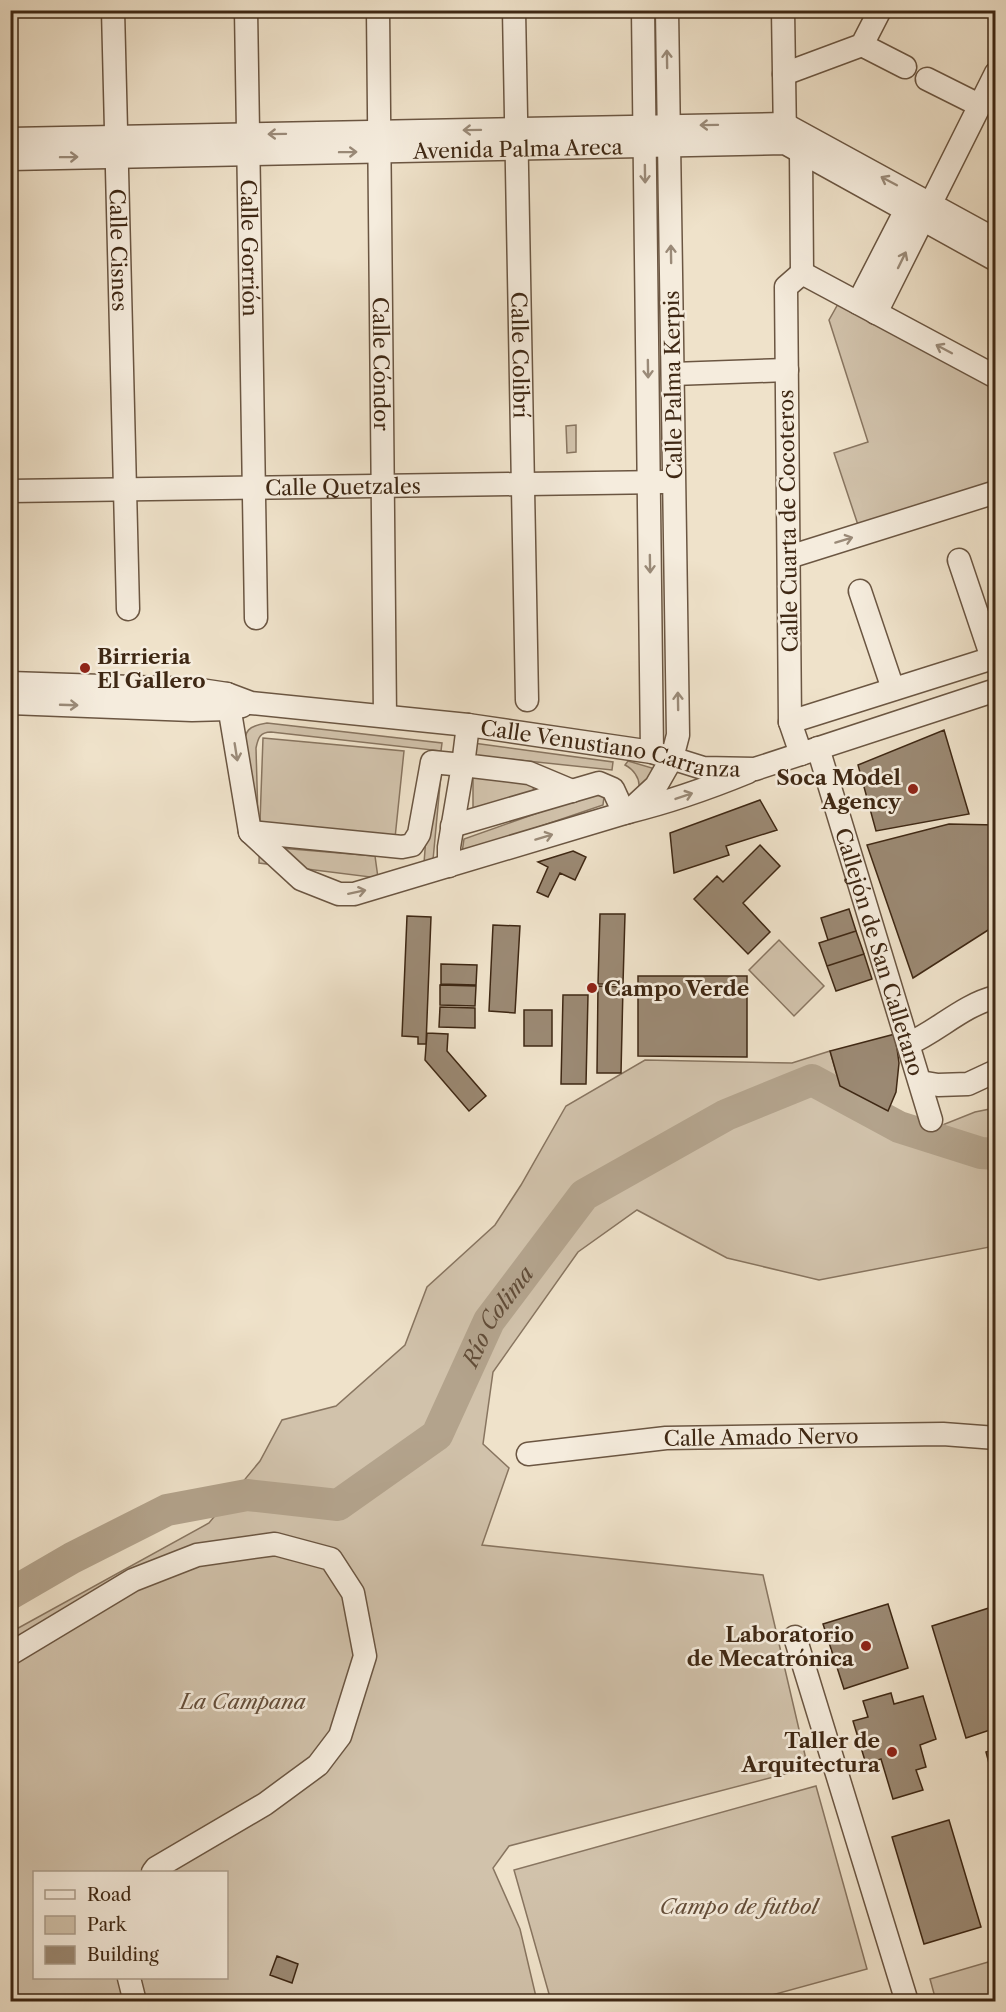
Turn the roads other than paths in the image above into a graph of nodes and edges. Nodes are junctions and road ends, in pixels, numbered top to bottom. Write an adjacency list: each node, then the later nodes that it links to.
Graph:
1 (113, 10): 22 (street, Calle Cisnes)
2 (246, 10): 21 (street, Calle Gorrión)
3 (378, 10): 20 (street, Calle Cóndor)
4 (513, 10): 18 (street, Calle Colibrí)
5 (643, 10): 15 (street, Calle Palma Kerpis)
6 (667, 10): 16 (street, Calle Palma Kerpis, one-way to 6)
7 (783, 10): 12 (street, Calle Cuarta de Cocoteros)
8 (880, 10): 9 (street)
9 (862, 45): 10 (street); 12 (street)
10 (905, 67)
11 (996, 73): 14 (street)
12 (784, 74): 19 (street, Calle Cuarta de Cocoteros)
13 (927, 78): 14 (street)
14 (979, 105): 24 (street)
15 (645, 136): 16 (street, Avenida Palma Areca); 18 (street, Avenida Palma Areca); 33 (street, Calle Palma Kerpis, one-way to 33)
16 (669, 136): 19 (street, Avenida Palma Areca); 30 (street, Calle Palma Kerpis, one-way to 16)
17 (10, 139): 22 (street, Avenida Palma Areca)
18 (516, 139): 20 (street, Avenida Palma Areca); 34 (street, Calle Colibrí)
19 (790, 140): 24 (street, Avenida Palma Areca, one-way to 19); 24 (street, Avenida Palma Areca); 27 (street, Calle Cuarta de Cocoteros)
20 (379, 142): 21 (street, Avenida Palma Areca); 35 (street, Calle Cóndor)
21 (248, 144): 22 (street, Avenida Palma Areca); 36 (street, Calle Gorrión)
22 (117, 147): 23 (street, Avenida Palma Areca, one-way to 22); 37 (street, Calle Cisnes)
23 (10, 159)
24 (918, 207): 25 (street, Avenida Palma Areca); 26 (street, Avenida Palma Areca); 28 (street)
25 (996, 240)
26 (996, 260)
27 (794, 280): 28 (street); 29 (street, Calle Cuarta de Cocoteros)
28 (867, 308): 31 (street, one-way to 28)
29 (787, 370): 30 (street); 40 (street, Calle Cuarta de Cocoteros)
30 (673, 374): 32 (street, Calle Palma Kerpis)
31 (996, 377)
32 (674, 481): 33 (street, Calle Quetzales); 57 (street, Calle Palma Kerpis, one-way to 32)
33 (649, 482): 34 (street, Calle Quetzales); 57 (street, Calle Palma Kerpis, one-way to 57)
34 (523, 483): 35 (street, Calle Quetzales); 50 (street, Calle Colibrí)
35 (382, 486): 36 (street, Calle Quetzales); 53 (street, Calle Cóndor)
36 (254, 487): 37 (street, Calle Quetzales); 44 (street, Calle Gorrión)
37 (125, 489): 38 (street, Calle Quetzales); 43 (street, Calle Cisnes)
38 (10, 491)
39 (996, 492): 40 (street, one-way to 39)
40 (789, 557): 54 (street, Calle Cuarta de Cocoteros)
41 (959, 560): 45 (street)
42 (860, 591): 47 (street)
43 (128, 609)
44 (256, 618)
45 (994, 657): 47 (street)
46 (10, 682): 49 (street, Calle Venustiano Carranza)
47 (893, 689): 54 (street)
48 (996, 690): 56 (street, Calle Venustiano Carranza)
49 (126, 697): 51 (street, Calle Venustiano Carranza); 52 (street, Calle Venustiano Carranza, one-way to 49)
50 (527, 700)
51 (228, 701): 53 (street, Calle Venustiano Carranza); 63 (street, one-way to 63)
52 (10, 703)
53 (385, 716): 55 (street, Calle Venustiano Carranza)
54 (790, 722): 56 (street, Calle Cuarta de Cocoteros)
55 (468, 725): 57 (street, Calle Venustiano Carranza); 58 (street)
56 (809, 751): 59 (street, Calle Venustiano Carranza); 68 (street, Callejón de San Calletano)
57 (662, 755): 59 (street, Calle Venustiano Carranza); 61 (street)
58 (463, 765): 60 (street); 62 (street); 64 (street)
59 (755, 769): 61 (street, one-way to 59)
60 (572, 791): 61 (street); 62 (street)
61 (626, 813): 65 (street, one-way to 61)
62 (453, 826): 65 (street)
63 (250, 832): 64 (street); 66 (street, one-way to 66)
64 (395, 846): 66 (street)
65 (449, 866): 66 (street)
66 (394, 881)
67 (996, 997): 68 (street)
68 (908, 1044): 70 (street, Callejón de San Calletano)
69 (996, 1071): 70 (street)
70 (920, 1082): 71 (street, Callejón de San Calletano)
71 (931, 1120)
72 (996, 1438): 73 (street, Calle Amado Nervo)
73 (528, 1454)
74 (795, 1637): 79 (street)
75 (10, 1654): 76 (street)
76 (154, 1871)
77 (130, 1979): 78 (street)
78 (135, 2001)
79 (907, 2001)

